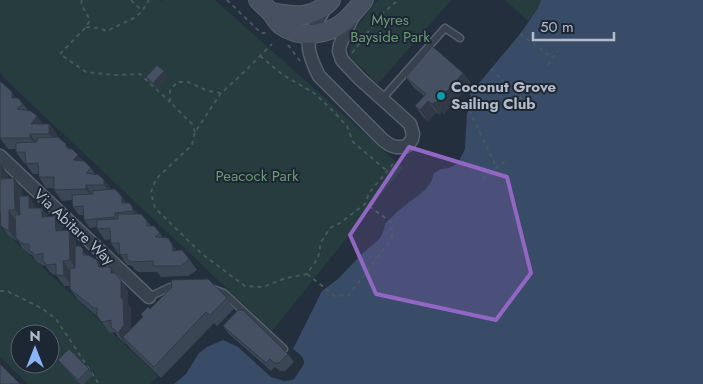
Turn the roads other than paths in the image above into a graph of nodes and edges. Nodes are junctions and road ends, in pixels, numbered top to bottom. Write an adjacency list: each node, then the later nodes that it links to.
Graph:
1 (328, 3): 3 (main road); 4 (street)
2 (359, 5): 4 (main road); 6 (street)
3 (264, 6): 4 (main road)
4 (311, 34): 6 (street)
5 (460, 38): 6 (lane)
6 (382, 99)
7 (0, 156): 10 (street, Via Abitare Way)
8 (187, 286): 10 (lane)
9 (206, 287): 11 (lane)
10 (149, 297)
11 (284, 348)

